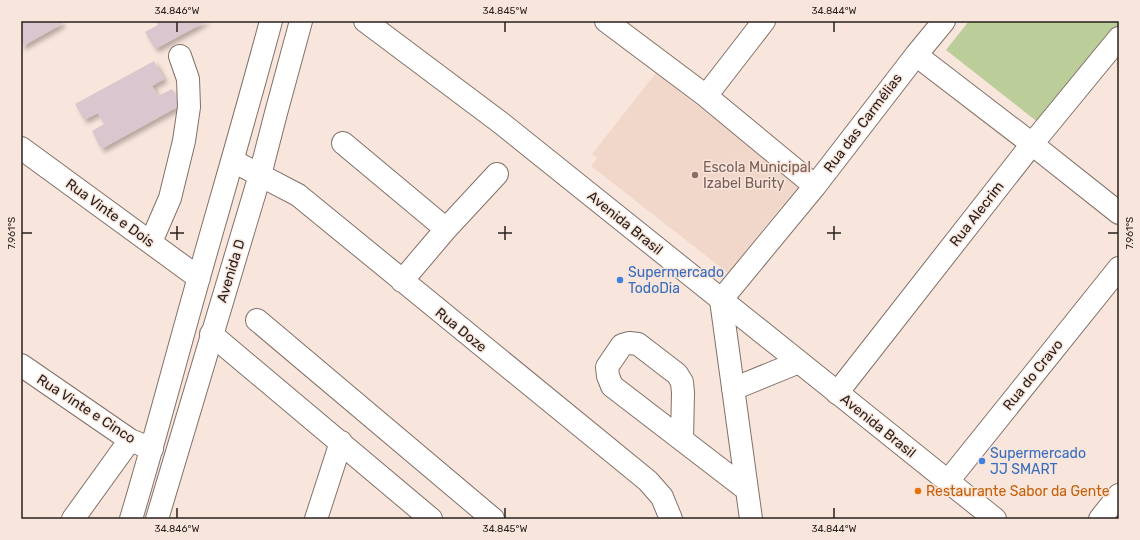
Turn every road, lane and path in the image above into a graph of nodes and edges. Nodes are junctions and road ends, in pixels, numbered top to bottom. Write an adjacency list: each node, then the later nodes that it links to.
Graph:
1 (271, 21): 14 (street, Avenida D)
2 (301, 21): 16 (street, Avenida D)
3 (606, 21): 10 (street)
4 (764, 21): 10 (street)
5 (944, 21): 8 (street, Rua das Carmélias)
6 (372, 23): 24 (street, Avenida Brasil)
7 (1119, 38): 12 (street, Rua Alecrim)
8 (916, 55): 12 (street); 17 (street, Rua das Carmélias)
9 (180, 56): 20 (street)
10 (706, 96): 17 (street)
11 (343, 143): 19 (street)
12 (1032, 144): 18 (street); 30 (street, Rua Alecrim)
13 (21, 148): 20 (street, Rua Vinte e Dois)
14 (233, 161): 16 (street, Rua Doze); 22 (street, Avenida D)
15 (497, 174): 19 (street)
16 (260, 175): 23 (street, Rua Doze); 26 (street, Avenida D)
17 (815, 186): 24 (street, Rua das Carmélias)
18 (1119, 213)
19 (446, 229): 23 (street)
20 (151, 242): 22 (street, Rua Vinte e Dois)
21 (1119, 268): 35 (street, Rua do Cravo)
22 (199, 278): 34 (street, Avenida D)
23 (402, 281): 44 (street, Rua Doze)
24 (721, 300): 27 (street, Avenida Brasil); 29 (street)
25 (256, 320): 43 (street)
26 (212, 334): 33 (street); 40 (street, Avenida D)
27 (799, 362): 29 (street); 30 (street, Avenida Brasil)
28 (21, 365): 31 (street, Rua Vinte e Cinco)
29 (733, 389): 36 (street)
30 (837, 393): 35 (street, Avenida Brasil)
31 (130, 440): 34 (street, Rua Vinte e Cinco); 38 (street)
32 (682, 440): 36 (street)
33 (341, 442): 41 (street); 42 (street)
34 (152, 449): 39 (street, Avenida D)
35 (948, 481): 46 (street, Avenida Brasil)
36 (746, 489): 45 (street)
37 (1119, 495): 47 (street)
38 (73, 519)
39 (131, 519)
40 (157, 519)
41 (316, 519)
42 (431, 519)
43 (493, 519)
44 (671, 519)
45 (751, 519)
46 (995, 519)
47 (1100, 519)

